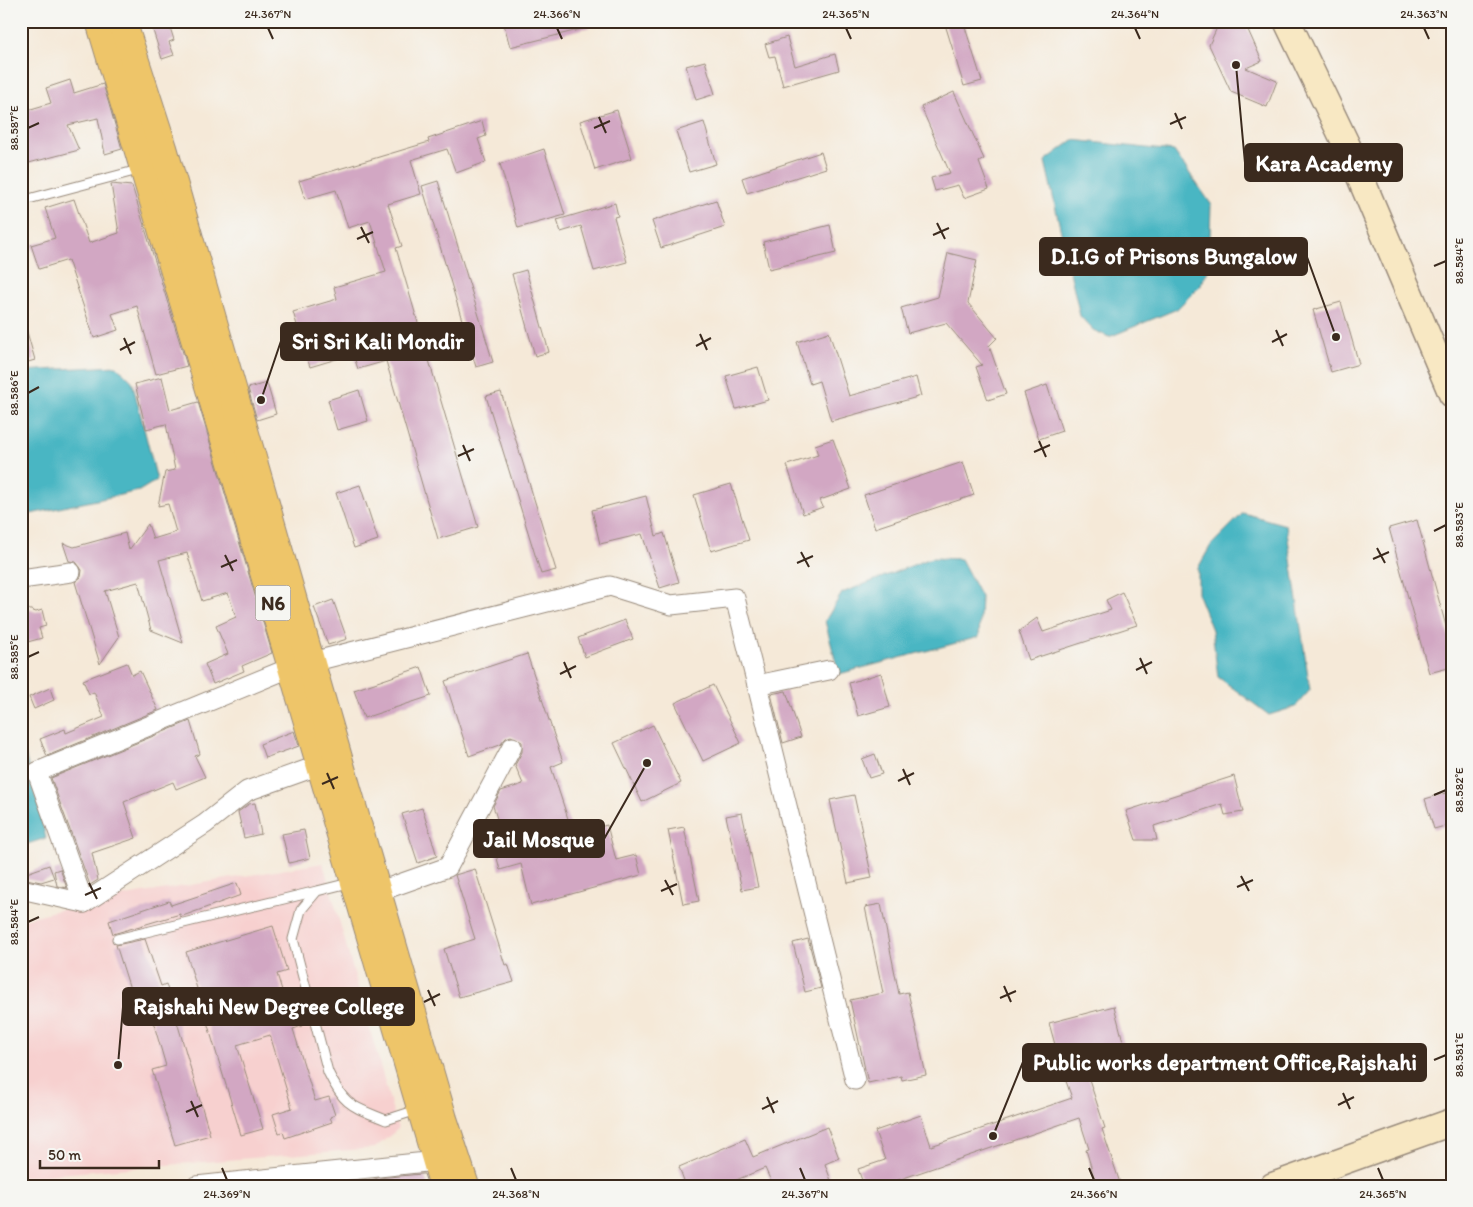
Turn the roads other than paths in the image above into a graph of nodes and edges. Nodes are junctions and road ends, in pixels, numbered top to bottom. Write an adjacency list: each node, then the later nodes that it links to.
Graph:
1 (100, 21): 4 (highway, N6)
2 (122, 21): 9 (highway, N6)
3 (1287, 21): 6 (street)
4 (144, 169): 5 (lane); 9 (highway, N6)
5 (21, 201)
6 (1452, 394)
7 (71, 572): 8 (street)
8 (21, 578)
9 (302, 664): 11 (street); 13 (highway, N6); 14 (highway, N6); 17 (street)
10 (828, 670): 11 (street)
11 (757, 685): 19 (street)
12 (512, 747): 14 (street)
13 (320, 765): 14 (highway, N6); 17 (street)
14 (365, 887): 16 (lane); 20 (highway, N6); 22 (highway, N6)
15 (21, 888): 17 (street)
16 (317, 890): 18 (lane); 20 (lane)
17 (84, 903)
18 (117, 939)
19 (855, 1080)
20 (420, 1109): 22 (highway, N6)
21 (1452, 1122): 25 (street)
22 (445, 1167): 23 (street); 24 (highway, N6)
23 (197, 1186)
24 (465, 1186)
25 (1273, 1186)

